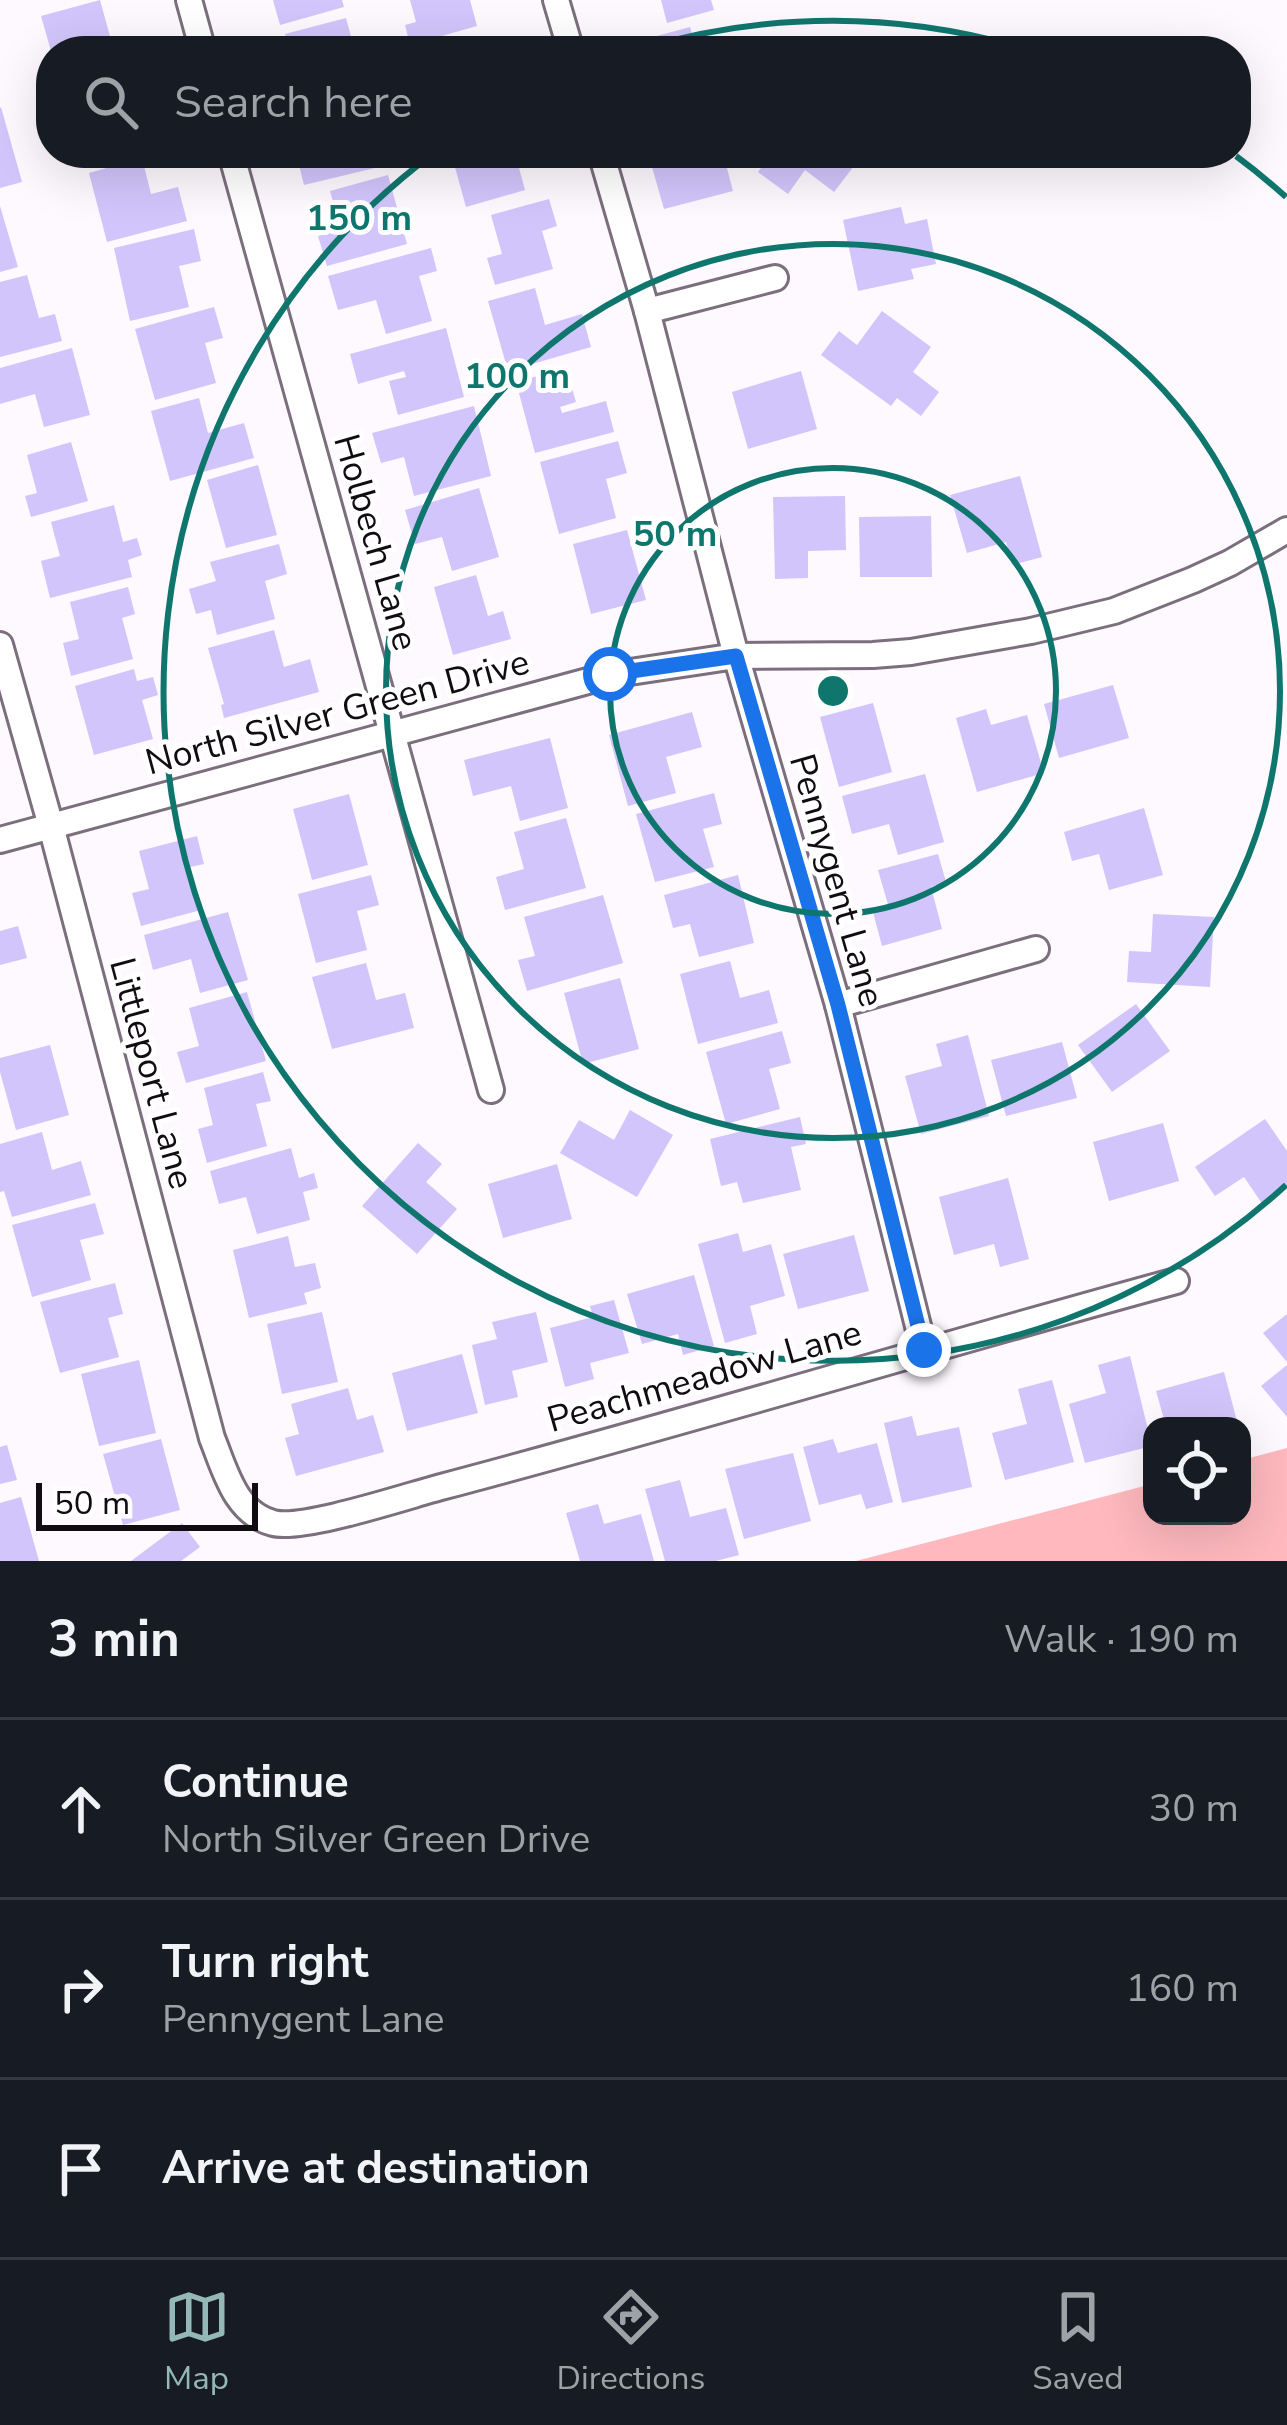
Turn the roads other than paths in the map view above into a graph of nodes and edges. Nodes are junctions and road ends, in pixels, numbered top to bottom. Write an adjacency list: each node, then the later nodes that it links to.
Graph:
1 (189, 0): 3 (street)
2 (556, 0): 4 (street)
3 (199, 36)
4 (567, 36)
5 (235, 168): 12 (street, Holbech Lane)
6 (605, 168): 8 (street, Pennygent Lane)
7 (775, 278): 8 (street)
8 (646, 311): 11 (street, Pennygent Lane)
9 (1287, 530): 11 (street, North Silver Green Drive)
10 (0, 645): 13 (street, Littleport Lane)
11 (736, 656): 12 (street, North Silver Green Drive); 16 (street, Pennygent Lane)
12 (392, 732): 13 (street, North Silver Green Drive); 17 (street, Holbech Lane)
13 (51, 826): 14 (street, North Silver Green Drive); 20 (street, Littleport Lane)
14 (0, 840)
15 (1036, 949): 16 (street)
16 (838, 1005): 19 (street, Pennygent Lane)
17 (491, 1090)
18 (1176, 1282): 19 (street, Peachmeadow Lane)
19 (924, 1350): 20 (street, Peachmeadow Lane)
20 (251, 1513)

